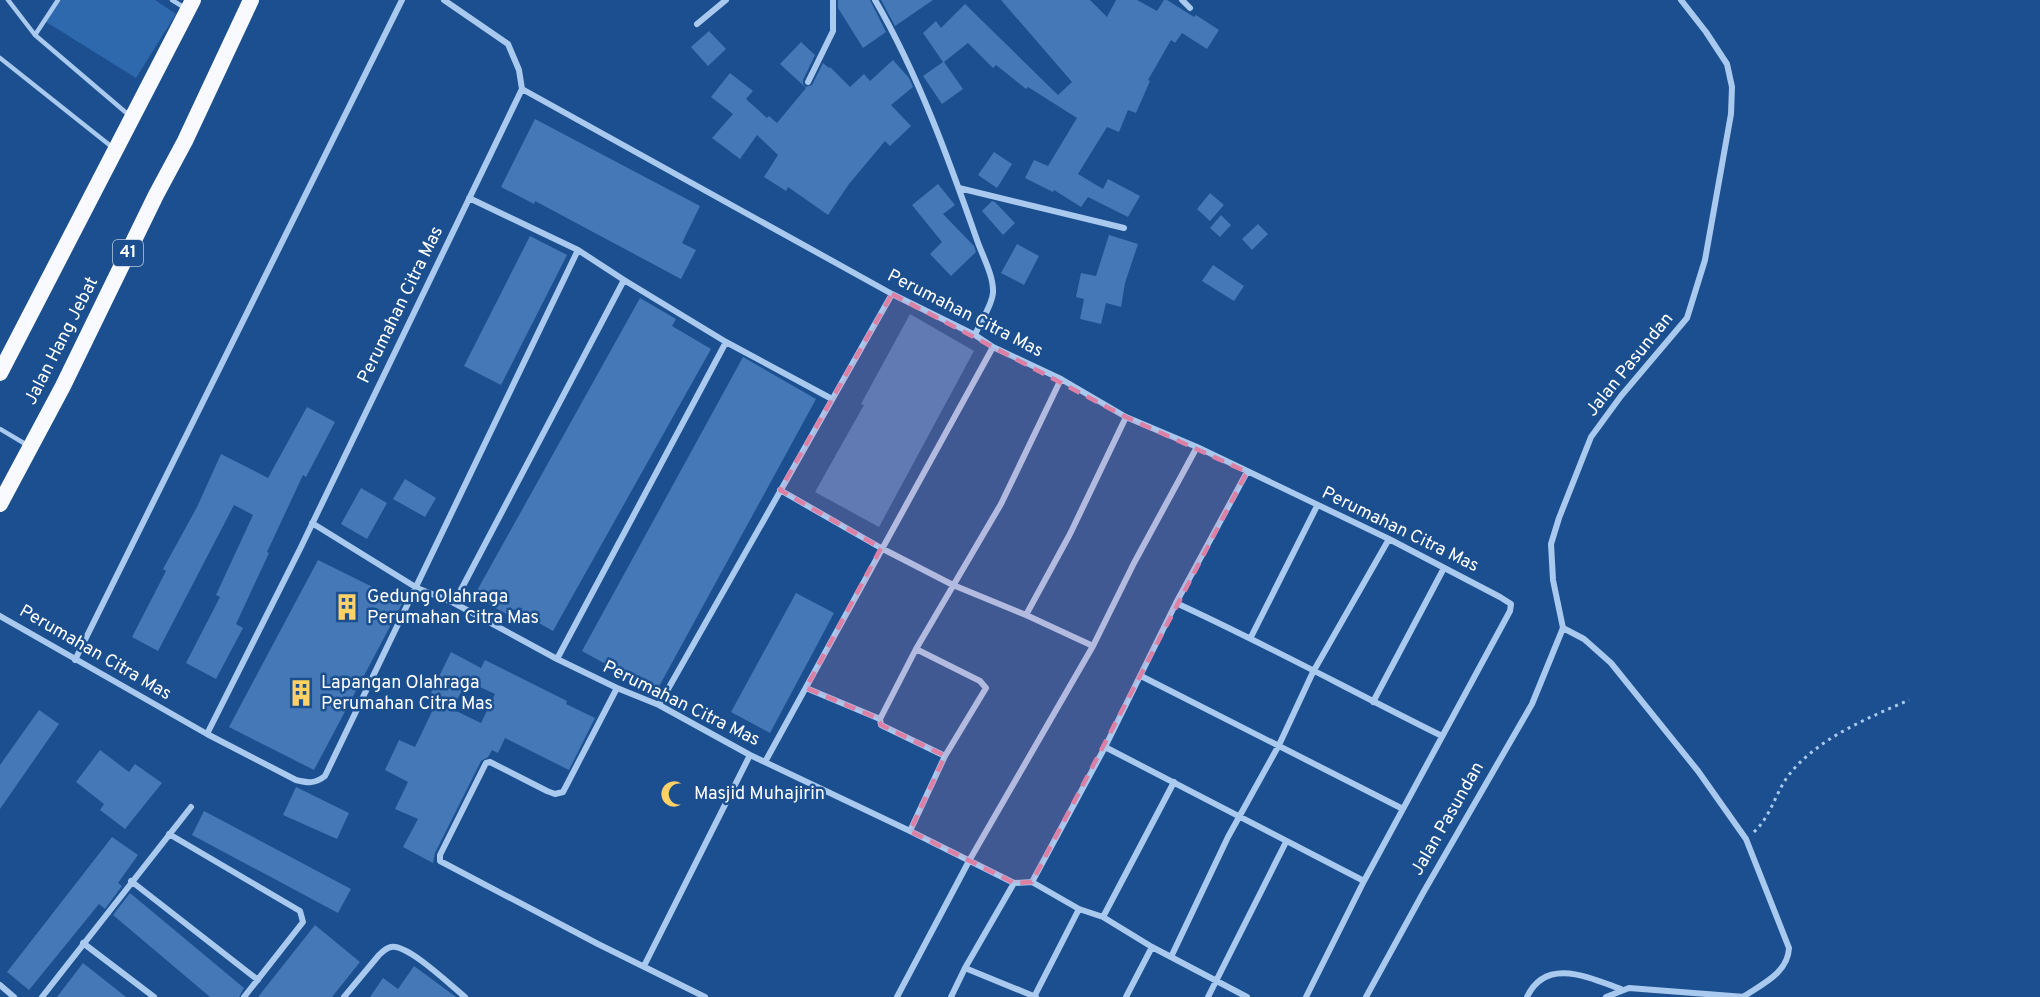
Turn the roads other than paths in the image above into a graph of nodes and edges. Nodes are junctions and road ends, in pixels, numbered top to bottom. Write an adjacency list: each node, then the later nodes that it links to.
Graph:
1 (8, 0): 15 (lane)
2 (58, 0): 15 (lane)
3 (172, 0): 12 (lane)
4 (251, 0): 35 (highway, Jalan Hang Jebat / 41)
5 (402, 0): 56 (street)
6 (444, 0): 18 (street)
7 (726, 0): 14 (street)
8 (834, 0): 17 (street)
9 (875, 0): 21 (street)
10 (1182, 0): 13 (street)
11 (1681, 0): 51 (street, Jalan Pasundan)
12 (190, 5): 19 (highway)
13 (1190, 8)
14 (697, 24)
15 (35, 35): 19 (lane)
16 (0, 58): 20 (lane)
17 (808, 82)
18 (522, 89): 22 (street, Perumahan Citra Mas); 26 (street, Perumahan Citra Mas)
19 (132, 117): 20 (highway)
20 (114, 148): 30 (highway)
21 (959, 188): 23 (street); 27 (street)
22 (469, 198): 24 (street); 41 (street, Perumahan Citra Mas)
23 (1124, 228)
24 (578, 250): 25 (street); 46 (street, Perumahan Citra Mas)
25 (624, 280): 28 (street); 47 (street)
26 (892, 294): 27 (street, Perumahan Citra Mas); 32 (street)
27 (975, 334): 29 (street, Perumahan Citra Mas)
28 (726, 342): 32 (street); 55 (street)
29 (993, 347): 31 (street, Perumahan Citra Mas); 43 (street)
30 (0, 373)
31 (1061, 379): 33 (street, Perumahan Citra Mas); 45 (street)
32 (832, 399): 38 (street)
33 (1126, 417): 36 (street, Perumahan Citra Mas); 49 (street)
34 (0, 429): 35 (lane)
35 (29, 447): 39 (highway, Jalan Hang Jebat / 41)
36 (1197, 447): 37 (street, Perumahan Citra Mas); 53 (street)
37 (1247, 472): 40 (street, Perumahan Citra Mas); 48 (street)
38 (780, 490): 43 (street); 62 (street)
39 (0, 504)
40 (1317, 506): 42 (street, Perumahan Citra Mas); 52 (street)
41 (312, 523): 46 (street, Perumahan Citra Mas); 64 (street, Perumahan Citra Mas)
42 (1389, 539): 44 (street, Perumahan Citra Mas); 57 (street)
43 (881, 548): 45 (street); 60 (street)
44 (1444, 568): 61 (street); 65 (street, Perumahan Citra Mas)
45 (953, 585): 49 (street); 54 (street)
46 (417, 588): 47 (street, Perumahan Citra Mas); 64 (street, Perumahan Citra Mas)
47 (454, 603): 55 (street, Perumahan Citra Mas)
48 (1176, 603): 52 (street); 58 (street)
49 (1026, 615): 53 (street)
50 (0, 616): 56 (street, Perumahan Citra Mas)
51 (1563, 628): 109 (street, Jalan Pasundan); 112 (street)
52 (1251, 637): 57 (street)
53 (1093, 646): 78 (street)
54 (916, 649): 63 (street); 69 (street)
55 (557, 659): 59 (street, Perumahan Citra Mas)
56 (75, 660): 64 (street, Perumahan Citra Mas)
57 (1313, 672): 61 (street); 66 (street)
58 (1141, 676): 66 (street); 67 (street)
59 (617, 688): 62 (street, Perumahan Citra Mas); 88 (street)
60 (806, 688): 63 (street); 70 (street)
61 (1373, 702): 65 (street)
62 (659, 705): 68 (street, Perumahan Citra Mas)
63 (880, 719): 69 (street)
64 (207, 734)
65 (1442, 736): 73 (street)
66 (1279, 745): 73 (street); 74 (street)
67 (1105, 747): 71 (street); 81 (street)
68 (750, 755): 70 (street, Perumahan Citra Mas); 88 (street)
69 (945, 756): 75 (street)
70 (765, 762): 75 (street, Perumahan Citra Mas)
71 (1174, 782): 74 (street); 84 (street)
72 (191, 807): 76 (street)
73 (1403, 809): 80 (street)
74 (1241, 816): 77 (street); 87 (street)
75 (910, 831): 78 (street, Perumahan Citra Mas)
76 (169, 834): 79 (street); 90 (street)
77 (1286, 842): 80 (street); 91 (street)
78 (969, 861): 82 (street, Perumahan Citra Mas); 102 (street)
79 (131, 881): 85 (street); 90 (street)
80 (1364, 881): 108 (street)
81 (1032, 882): 82 (street); 83 (street)
82 (1014, 884): 89 (street)
83 (1079, 909): 84 (street); 104 (street)
84 (1103, 917): 86 (street)
85 (83, 944): 96 (street); 97 (street)
86 (1152, 947): 87 (street); 105 (street)
87 (1171, 957): 91 (street)
88 (644, 966): 101 (street)
89 (965, 968): 103 (street); 104 (street)
90 (258, 980): 98 (street)
91 (1216, 981): 106 (street); 107 (street)
92 (0, 986): 95 (street)
93 (1622, 990): 110 (street); 111 (street); 112 (street)
94 (346, 994): 99 (street); 100 (street)
95 (14, 997)
96 (42, 997)
97 (153, 997)
98 (244, 997)
99 (355, 997)
100 (465, 997)
101 (705, 997)
102 (897, 997)
103 (951, 997)
104 (1034, 997)
105 (1126, 997)
106 (1208, 997)
107 (1247, 997)
108 (1306, 997)
109 (1366, 997)
110 (1527, 997)
111 (1606, 997)
112 (1743, 997): 113 (street)
113 (1750, 997)

